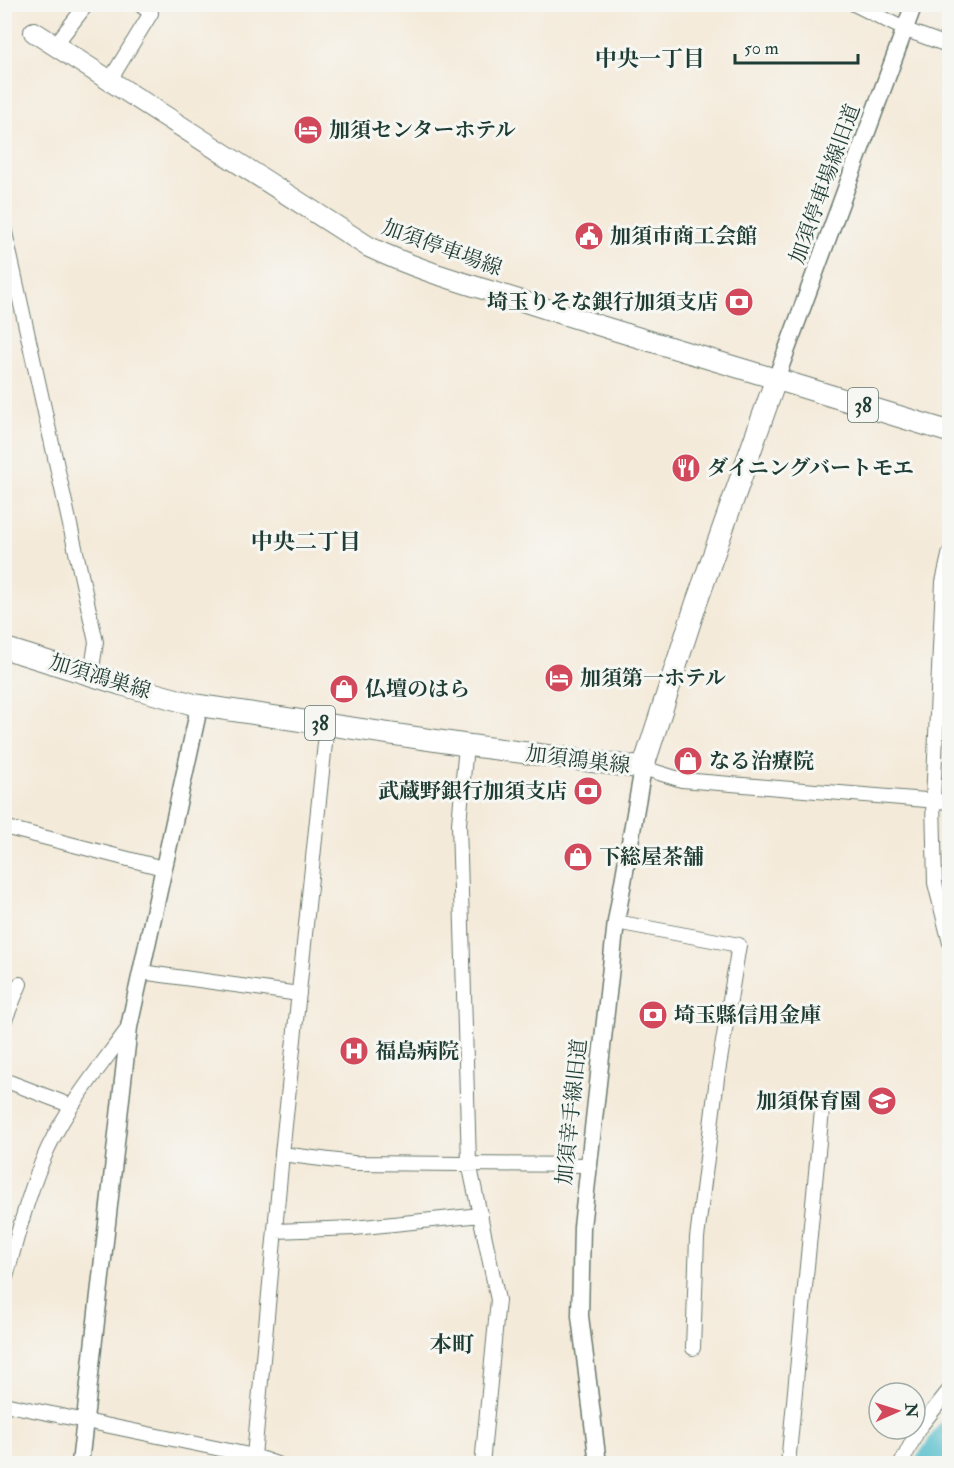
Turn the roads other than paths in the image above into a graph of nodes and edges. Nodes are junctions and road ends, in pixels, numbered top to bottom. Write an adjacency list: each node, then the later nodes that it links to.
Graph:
1 (87, 4): 7 (street)
2 (139, 4): 9 (street)
3 (854, 4): 5 (street)
4 (914, 4): 5 (street, 加須停車場線旧道)
5 (906, 30): 8 (street); 11 (street, 加須停車場線旧道)
6 (34, 32): 7 (main road, 加須停車場線)
7 (55, 45): 9 (main road, 加須停車場線)
8 (950, 46)
9 (110, 80): 11 (main road, 加須停車場線)
10 (4, 228): 15 (street)
11 (776, 379): 12 (main road, 38); 19 (main road, 加須鴻巣線)
12 (950, 432)
13 (950, 551): 20 (street)
14 (4, 648): 15 (main road, 加須鴻巣線 / 38)
15 (91, 675): 16 (main road, 加須鴻巣線 / 38)
16 (196, 705): 17 (main road, 加須鴻巣線 / 38); 23 (street)
17 (327, 724): 18 (main road, 加須鴻巣線 / 38); 28 (street)
18 (466, 745): 19 (main road, 加須鴻巣線 / 38); 35 (street)
19 (643, 768): 20 (street); 24 (street, 加須幸手線旧道)
20 (933, 801): 21 (street); 25 (street)
21 (950, 802)
22 (4, 827): 23 (street)
23 (163, 868): 26 (street)
24 (616, 922): 36 (street, 加須幸手線旧道); 41 (street)
25 (950, 943)
26 (141, 972): 28 (street); 30 (street)
27 (20, 984): 29 (street)
28 (298, 994): 34 (street)
29 (4, 1022)
30 (129, 1027): 32 (street); 44 (street)
31 (4, 1080): 32 (street)
32 (72, 1106): 39 (street)
33 (822, 1110): 50 (street)
34 (282, 1154): 35 (street); 38 (street)
35 (469, 1163): 36 (street); 37 (street)
36 (588, 1165): 49 (street, 加須幸手線旧道)
37 (481, 1215): 38 (street); 48 (street)
38 (274, 1232): 45 (street)
39 (9, 1244): 40 (street)
40 (4, 1285)
41 (693, 1348)
42 (950, 1389): 51 (street)
43 (4, 1404): 44 (street)
44 (86, 1422): 45 (street); 46 (street)
45 (254, 1456): 47 (street)
46 (80, 1464)
47 (277, 1464)
48 (482, 1464)
49 (598, 1464)
50 (788, 1464)
51 (901, 1464)

